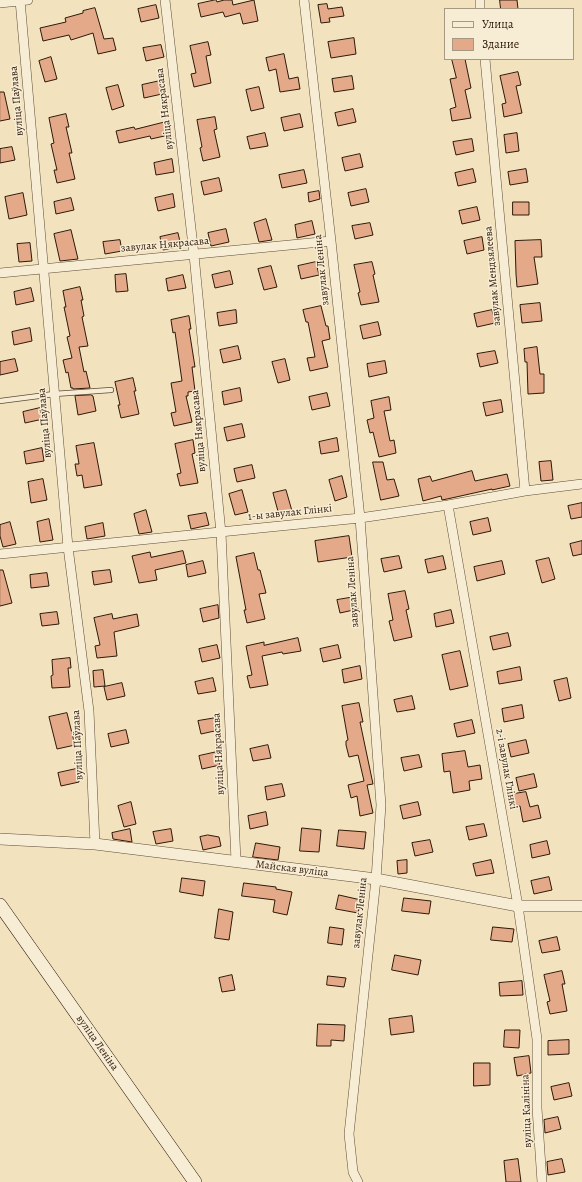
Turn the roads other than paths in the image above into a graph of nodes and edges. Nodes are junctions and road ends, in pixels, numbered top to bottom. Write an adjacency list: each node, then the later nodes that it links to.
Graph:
1 (23, 0): 4 (street); 8 (street, вуліца Паўлава)
2 (165, 0): 7 (street, вуліца Някрасава)
3 (304, 0): 6 (street, завулак Леніна)
4 (0, 2)
5 (485, 60): 14 (street, завулак Мендзялеева)
6 (331, 241): 7 (street, завулак Някрасава); 16 (street, завулак Леніна)
7 (194, 254): 8 (street, завулак Някрасава); 17 (street, вуліца Някрасава)
8 (44, 268): 9 (street, завулак Някрасава); 11 (street, вуліца Паўлава)
9 (0, 273)
10 (111, 390): 11 (lane)
11 (54, 394): 12 (lane); 18 (street, вуліца Паўлава)
12 (0, 401)
13 (582, 484): 14 (street, 1-ы завулак Глінкі)
14 (525, 491): 15 (street, 1-ы завулак Глінкі)
15 (448, 504): 16 (street, 1-ы завулак Глінкі); 25 (street, 2-і завулак Глінкі)
16 (360, 518): 17 (street, 1-ы завулак Глінкі); 23 (street, завулак Леніна)
17 (220, 533): 18 (street, 1-ы завулак Глінкі); 22 (street, вуліца Някрасава)
18 (68, 547): 19 (street, 1-ы завулак Глінкі); 21 (street, вуліца Паўлава)
19 (0, 554)
20 (0, 840): 21 (street, Майская вуліца)
21 (95, 844): 22 (street, Майская вуліца)
22 (236, 862): 23 (street, Майская вуліца)
23 (376, 879): 25 (street, Майская вуліца); 29 (street, завулак Леніна)
24 (0, 904): 28 (main road, вуліца Леніна)
25 (518, 906): 26 (street, Майская вуліца); 27 (street, 2-і завулак Глінкі)
26 (582, 906)
27 (537, 1038): 30 (street, вуліца Калініна)
28 (195, 1182)
29 (358, 1182)
30 (542, 1182)

